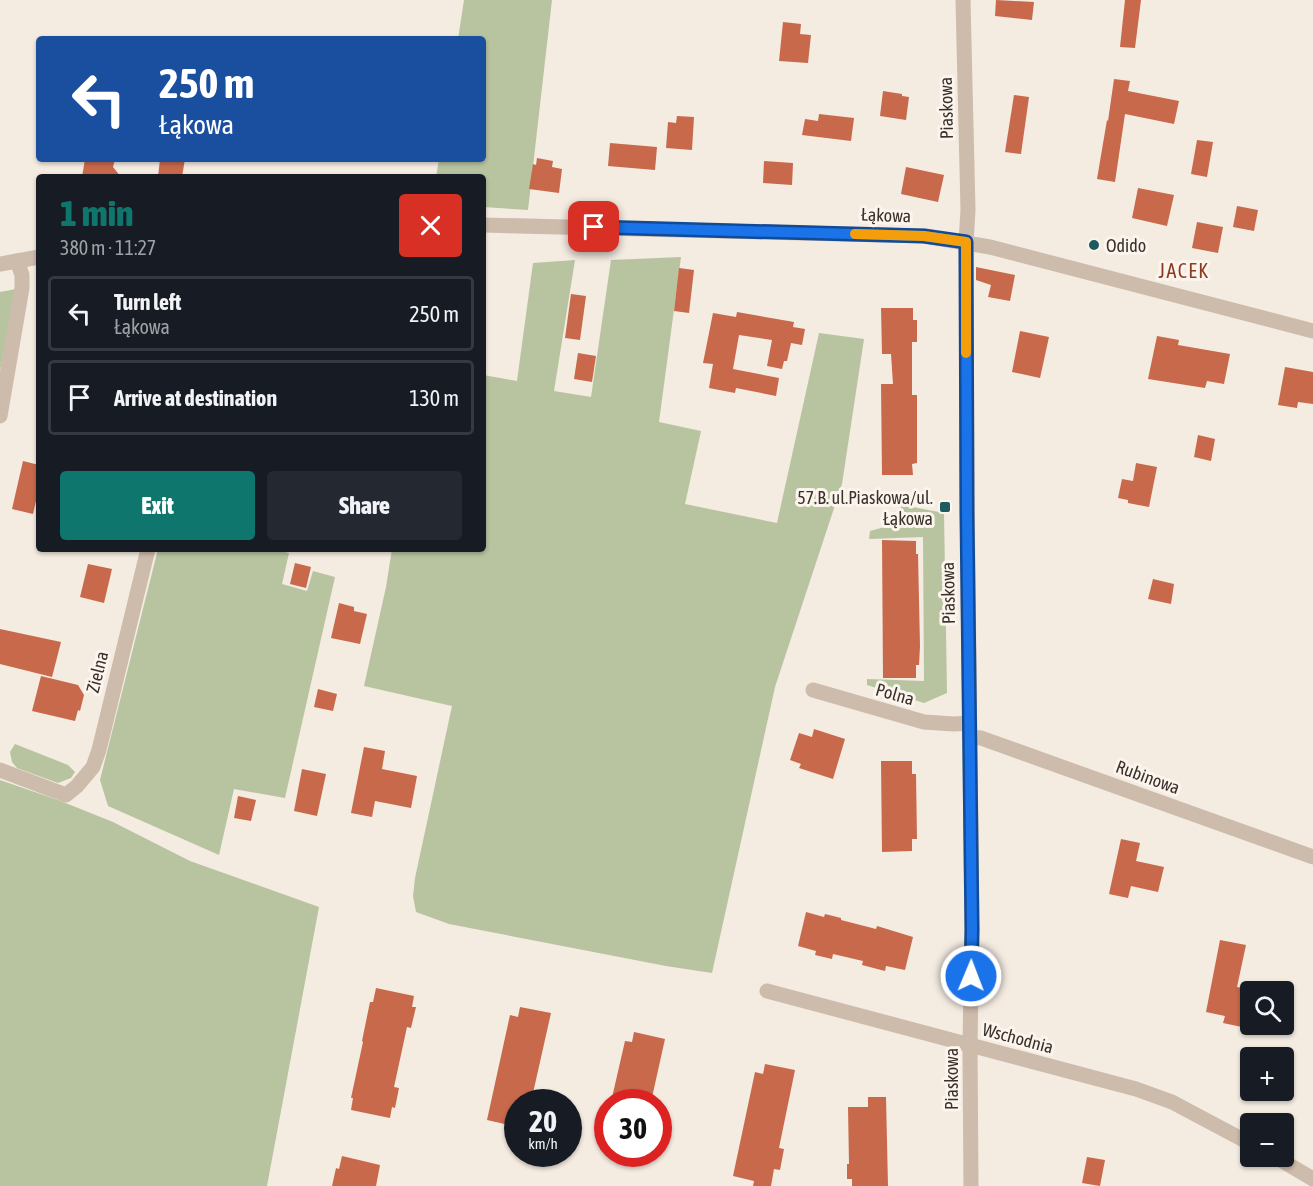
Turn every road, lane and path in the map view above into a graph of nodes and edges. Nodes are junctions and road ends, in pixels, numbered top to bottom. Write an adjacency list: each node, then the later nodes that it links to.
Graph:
1 (963, 0): 3 (street, Piaskowa)
2 (486, 225): 3 (street, Łąkowa)
3 (966, 242): 7 (street, Łąkowa); 11 (street, Piaskowa)
4 (36, 258): 5 (street)
5 (17, 261): 6 (street); 8 (street)
6 (0, 264)
7 (1313, 331)
8 (0, 416)
9 (147, 552): 12 (street, Zielna)
10 (813, 690): 11 (street, Polna)
11 (969, 730): 13 (street, Rubinowa); 15 (street, Piaskowa)
12 (0, 770)
13 (1313, 857)
14 (767, 992): 15 (street, Wschodnia)
15 (970, 1045): 16 (street, Wschodnia); 19 (street, Piaskowa)
16 (1240, 1138)
17 (1293, 1167): 18 (street)
18 (1313, 1179)
19 (971, 1186)

